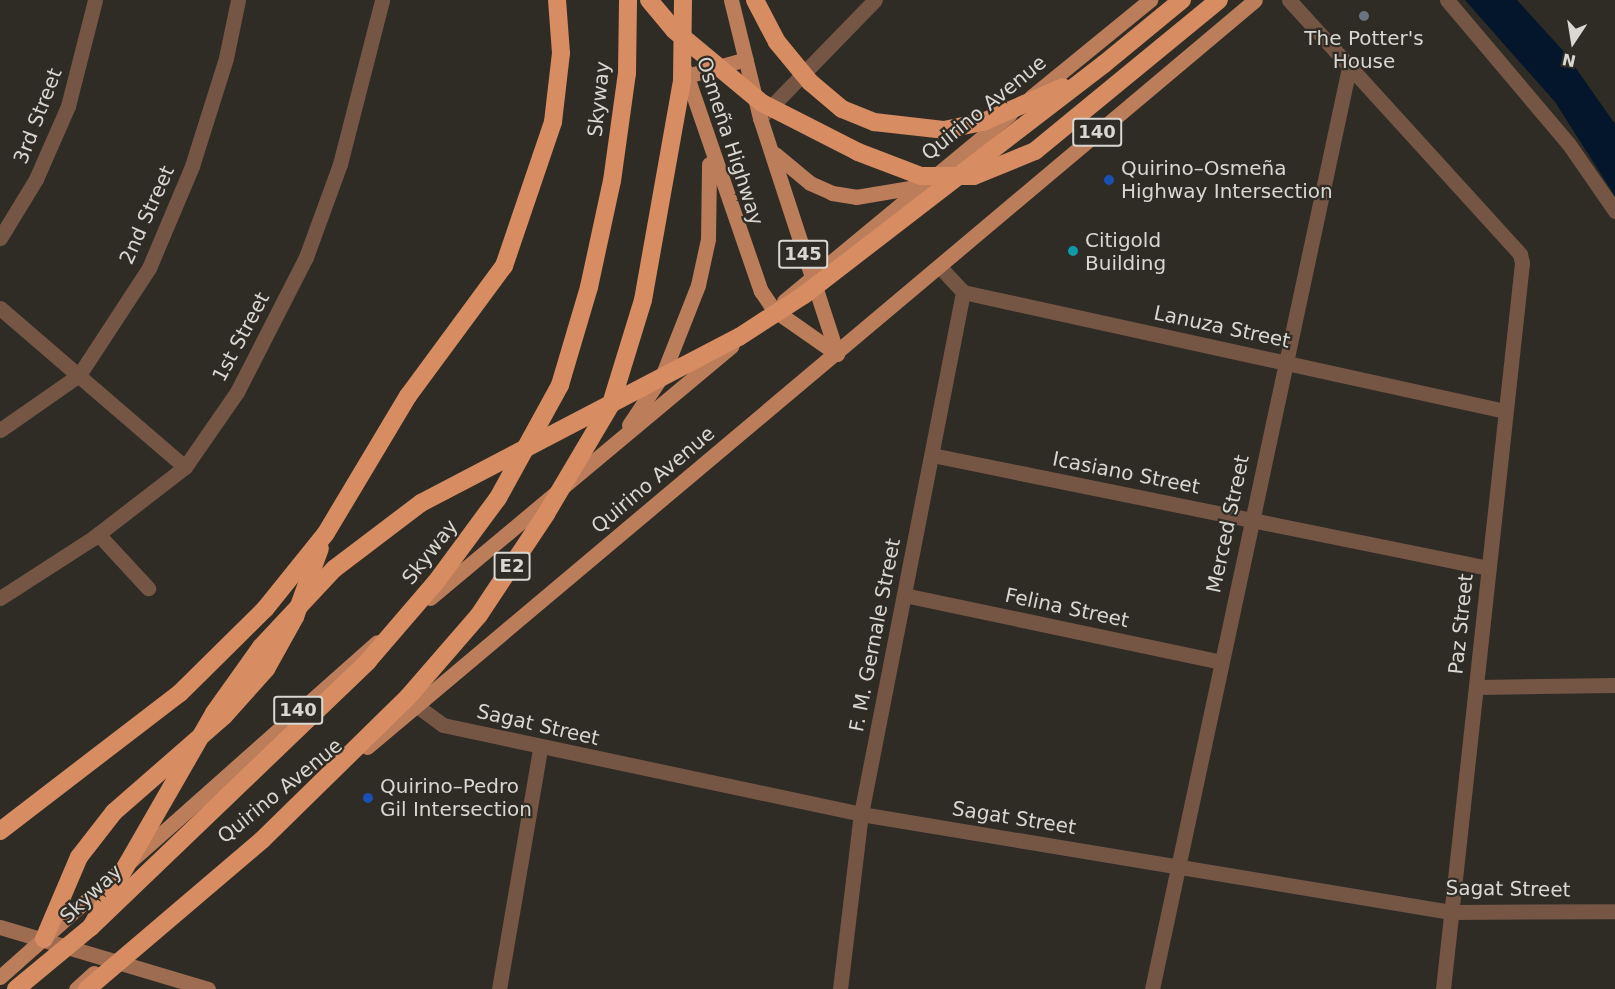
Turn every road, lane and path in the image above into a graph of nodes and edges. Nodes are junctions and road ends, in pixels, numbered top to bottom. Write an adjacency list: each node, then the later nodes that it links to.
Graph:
1 (95, 0): 27 (street, 3rd Street)
2 (238, 0): 35 (street, 2nd Street)
3 (382, 0): 40 (street, 1st Street)
4 (556, 0): 42 (highway)
5 (628, 0): 59 (highway, Skyway / E2, bridge)
6 (649, 0): 14 (highway, bridge)
7 (663, 0): 21 (main road, Osmeña Highway / 145)
8 (683, 0): 65 (highway, E2, bridge)
9 (731, 0): 18 (main road, Osmeña Highway / 145)
10 (755, 0): 19 (highway, bridge)
11 (875, 0): 22 (street)
12 (1150, 0): 25 (main road, Quirino Avenue / 140)
13 (1182, 0): 19 (highway)
14 (1219, 0)
15 (1255, 0): 28 (main road, Quirino Avenue / 140)
16 (1289, 0): 20 (street)
17 (1447, 0): 26 (street)
18 (746, 59): 21 (main road); 22 (main road, Osmeña Highway / 145)
19 (1104, 64): 59 (highway, bridge)
20 (1349, 68): 34 (street, Merced Street); 36 (street, Paz Street)
21 (687, 76): 23 (main road, Osmeña Highway / 145)
22 (760, 118): 24 (main road, Osmeña Highway / 145)
23 (708, 146): 32 (main road, Osmeña Highway / 145); 38 (main road)
24 (772, 152): 25 (main road); 29 (main road, Osmeña Highway / 145)
25 (926, 183): 29 (main road, Quirino Avenue / 140)
26 (1615, 210)
27 (0, 238)
28 (939, 266): 30 (street); 33 (main road, Quirino Avenue / 140)
29 (810, 277): 32 (main road, Quirino Avenue / 140); 33 (main road, Osmeña Highway / 145)
30 (963, 292): 34 (street, Lanuza Street); 39 (street, F. M. Gernale Street)
31 (0, 308): 35 (street)
32 (774, 310): 33 (main road, Osmeña Highway / 145); 38 (main road, Quirino Avenue / 140)
33 (837, 354): 51 (main road, Quirino Avenue / 140)
34 (1284, 362): 36 (street, Lanuza Street); 41 (street, Merced Street)
35 (79, 375): 37 (street, 2nd Street); 40 (street)
36 (1505, 411): 44 (street, Paz Street)
37 (0, 430)
38 (605, 453): 60 (main road, Quirino Avenue / 140)
39 (932, 455): 41 (street, Icasiano Street); 46 (street, F. M. Gernale Street)
40 (185, 467): 43 (street, 1st Street)
41 (1251, 519): 44 (street, Icasiano Street); 48 (street, Merced Street)
42 (326, 532): 54 (highway); 60 (highway)
43 (98, 534): 45 (street); 47 (street, 1st Street)
44 (1488, 568): 50 (street, Paz Street)
45 (148, 588)
46 (904, 595): 48 (street, Felina Street); 53 (street, F. M. Gernale Street)
47 (0, 598)
48 (1221, 662): 55 (street, Merced Street)
49 (1615, 685): 50 (street)
50 (1476, 687): 57 (street, Paz Street)
51 (417, 706): 52 (street, Sagat Street); 61 (main road, Quirino Avenue / 140)
52 (540, 748): 53 (street, Sagat Street); 68 (street)
53 (861, 814): 55 (street, Sagat Street); 69 (street, F. M. Gernale Street)
54 (0, 831)
55 (1177, 866): 57 (street, Sagat Street); 70 (street, Merced Street)
56 (1615, 911): 57 (street, Sagat Street)
57 (1451, 912): 71 (street, Paz Street)
58 (0, 927): 60 (main road)
59 (91, 927): 63 (highway, Skyway / E2, bridge)
60 (44, 939): 61 (main road); 62 (main road, Quirino Avenue / 140)
61 (108, 960): 64 (main road, Quirino Avenue / 140); 66 (main road); 67 (main road)
62 (0, 977)
63 (16, 989)
64 (76, 989)
65 (87, 989)
66 (105, 989)
67 (208, 989)
68 (499, 989)
69 (840, 989)
70 (1152, 989)
71 (1443, 989)

